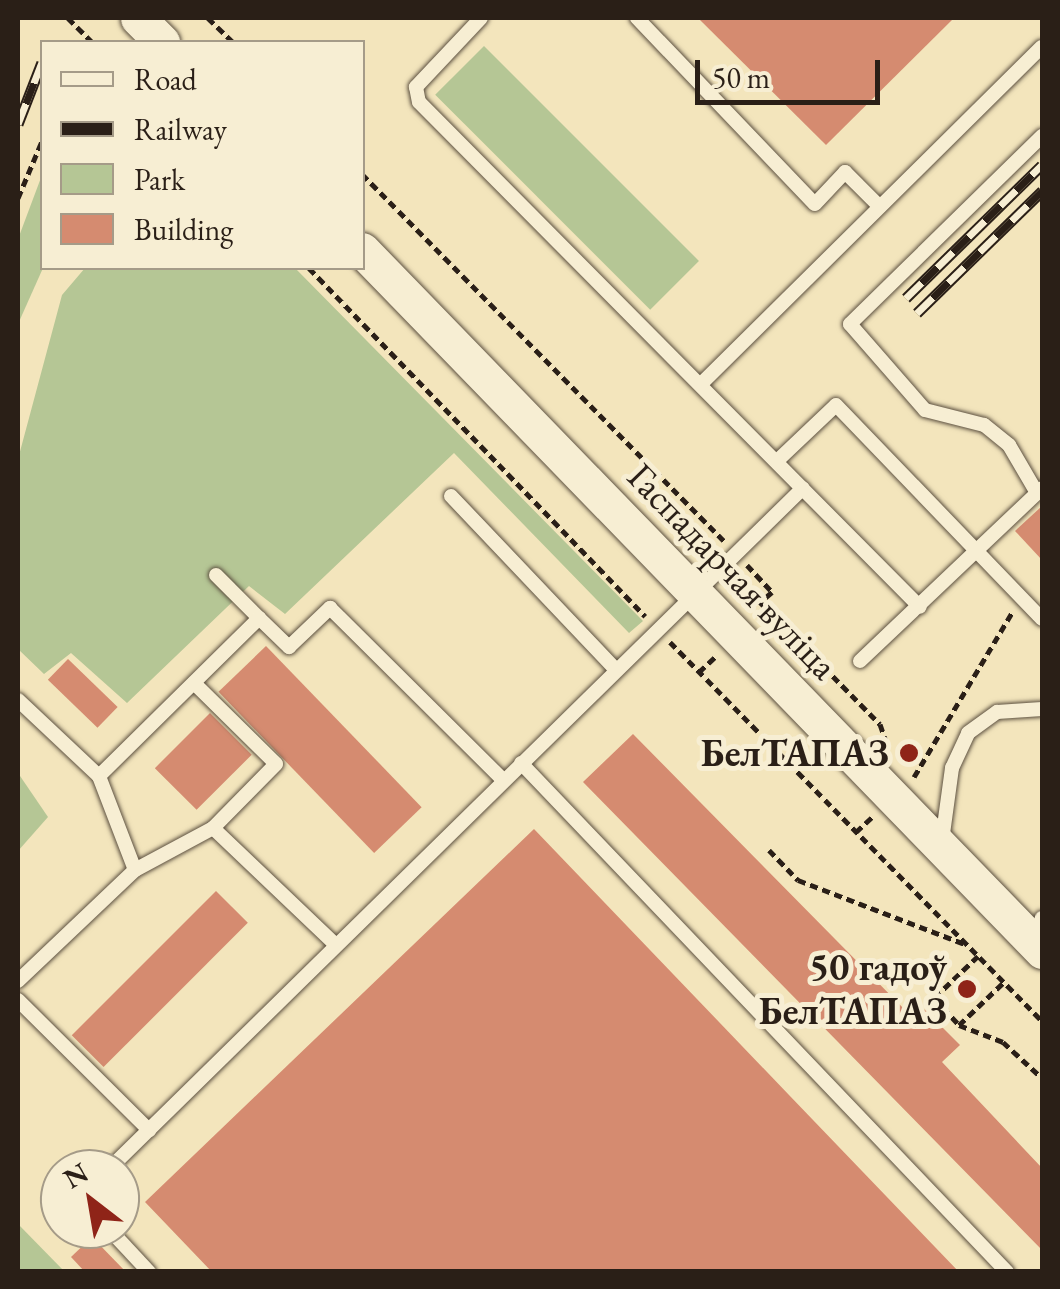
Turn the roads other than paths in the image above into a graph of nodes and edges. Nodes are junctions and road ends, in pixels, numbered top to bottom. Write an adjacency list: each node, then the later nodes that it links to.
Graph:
1 (138, 18): 4 (street)
2 (480, 18): 9 (lane)
3 (637, 18): 7 (lane)
4 (160, 40)
5 (1042, 47): 7 (lane)
6 (1042, 136): 12 (lane)
7 (880, 208): 9 (lane)
8 (365, 253): 16 (street, Гаспадарчая вуліца)
9 (701, 384): 10 (lane)
10 (776, 461): 11 (lane); 14 (lane)
11 (803, 488): 16 (lane); 17 (lane)
12 (1040, 490): 14 (lane)
13 (452, 496): 21 (lane)
14 (976, 552): 17 (lane); 19 (lane)
15 (216, 575): 18 (lane)
16 (695, 593): 21 (lane); 29 (street, Гаспадарчая вуліца)
17 (920, 607): 20 (lane)
18 (258, 618): 22 (lane); 27 (lane)
19 (1042, 618)
20 (860, 661)
21 (615, 669): 25 (lane)
22 (194, 683): 26 (lane); 28 (lane)
23 (18, 700): 26 (lane)
24 (1042, 708): 29 (lane)
25 (520, 763): 27 (lane); 39 (lane)
26 (99, 776): 30 (lane)
27 (503, 780): 32 (lane)
28 (212, 828): 30 (lane); 32 (lane)
29 (942, 848): 31 (street, Гаспадарчая вуліца)
30 (134, 870): 33 (lane)
31 (1040, 937)
32 (336, 944): 35 (lane)
33 (18, 981)
34 (18, 1000): 35 (lane)
35 (148, 1130): 36 (lane)
36 (129, 1149)
37 (127, 1249): 38 (lane)
38 (149, 1272)
39 (1006, 1272)

